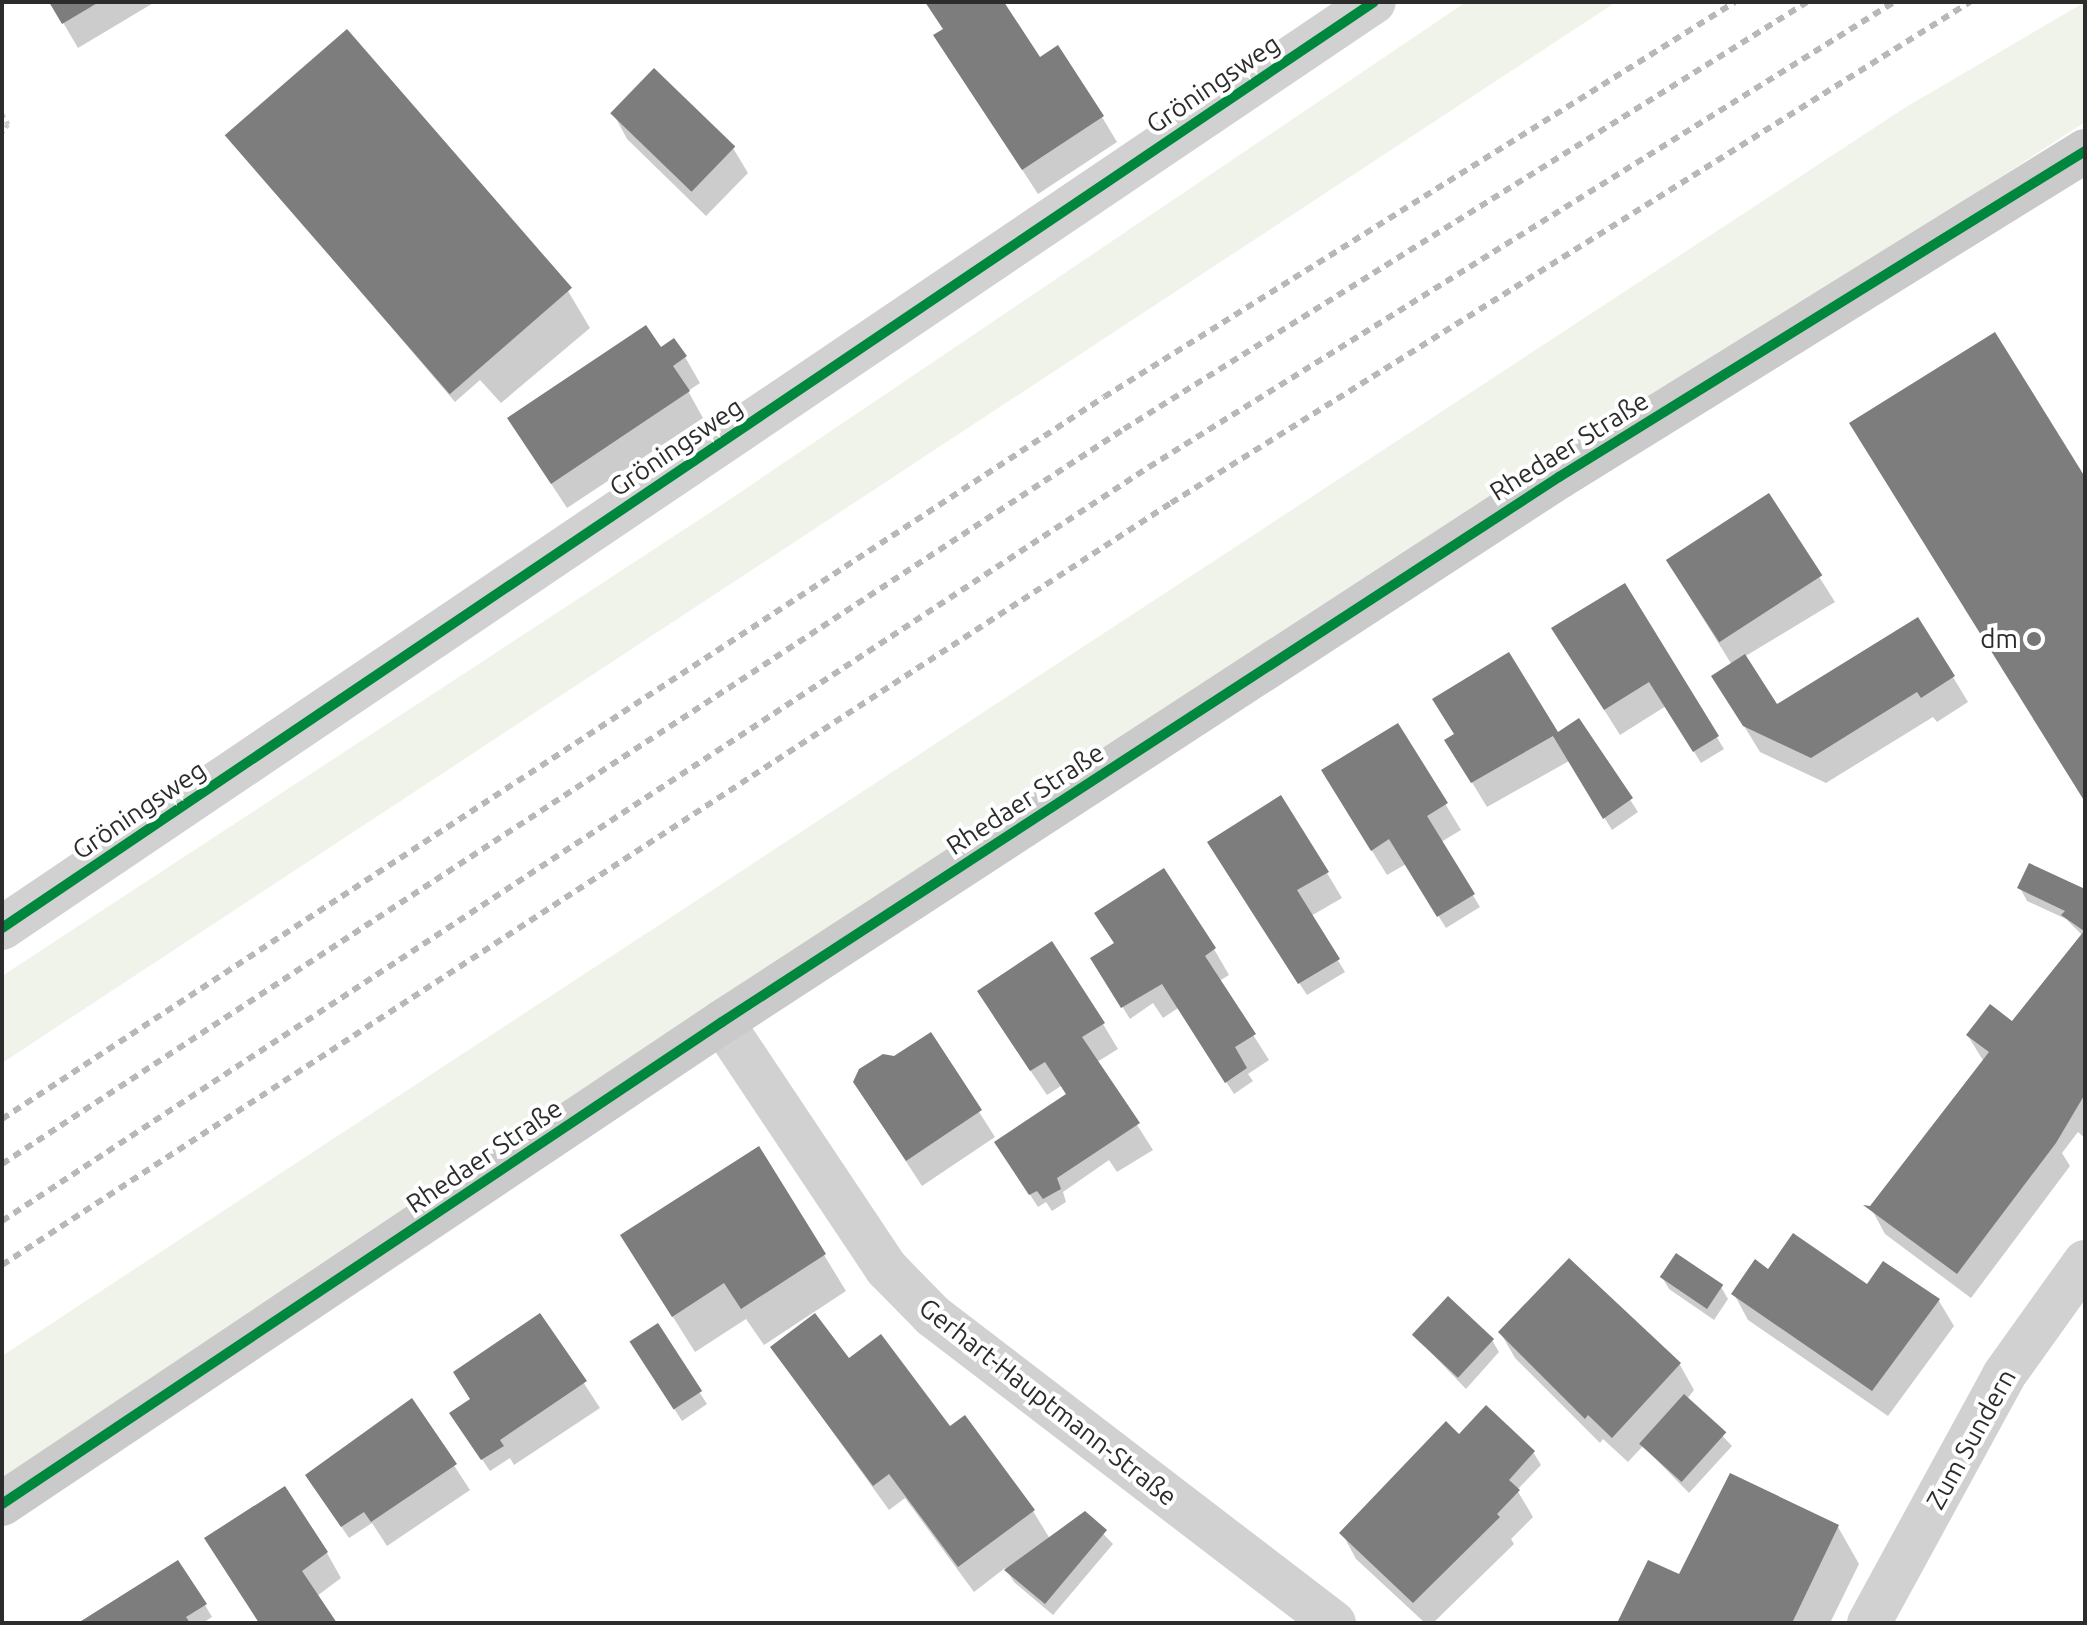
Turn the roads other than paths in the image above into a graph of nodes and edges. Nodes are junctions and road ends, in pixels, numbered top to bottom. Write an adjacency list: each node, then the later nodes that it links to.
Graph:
1 (1374, 2): 3 (street, Gröningsweg)
2 (2085, 151): 4 (street, Rhedaer Straße)
3 (2, 928)
4 (722, 1022): 6 (street, Rhedaer Straße); 7 (street, Gerhart-Hauptmann-Straße)
5 (2085, 1262): 8 (street, Zum Sundern)
6 (2, 1504)
7 (1334, 1623)
8 (1869, 1623)

